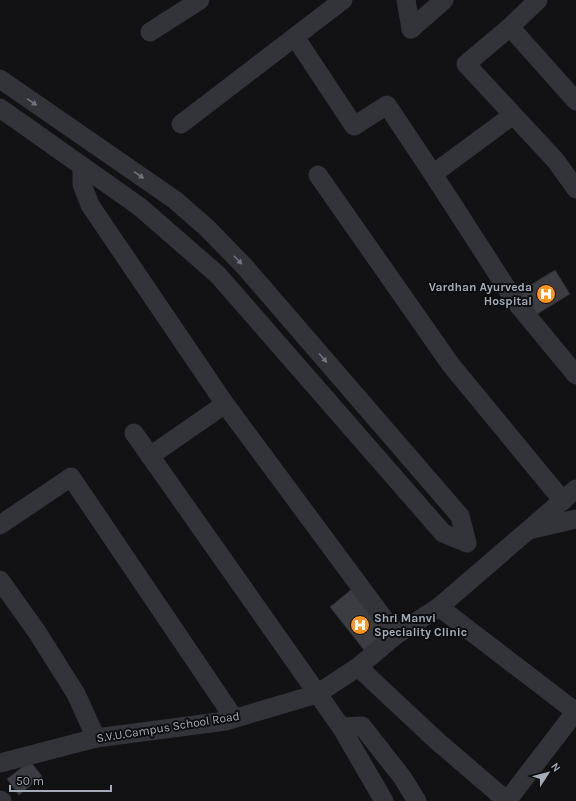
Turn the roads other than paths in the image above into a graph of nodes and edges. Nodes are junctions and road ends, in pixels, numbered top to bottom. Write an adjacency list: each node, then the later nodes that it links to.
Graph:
1 (200, 0): 7 (street)
2 (343, 0): 8 (street)
3 (406, 0): 4 (street)
4 (444, 0)
5 (538, 0): 6 (street)
6 (510, 27): 10 (street); 12 (street)
7 (150, 32)
8 (295, 36): 13 (street); 15 (street)
9 (0, 79): 26 (street, one-way to 26)
10 (576, 101)
11 (0, 108): 14 (street)
12 (513, 115): 15 (street); 17 (street)
13 (181, 124)
14 (82, 166): 19 (street); 26 (street)
15 (433, 174): 18 (street)
16 (318, 175): 22 (street)
17 (576, 189)
18 (576, 375)
19 (225, 404): 21 (street); 31 (street)
20 (134, 433): 21 (street)
21 (150, 456): 33 (street)
22 (570, 495): 25 (street, S.V.U.Campus School Road)
23 (576, 519): 25 (street)
24 (0, 525): 35 (street)
25 (529, 530): 27 (street, S.V.U.Campus School Road)
26 (467, 543): 27 (street)
27 (487, 566): 30 (street, S.V.U.Campus School Road)
28 (0, 580): 29 (street)
29 (9, 607): 37 (street)
30 (439, 607): 31 (street, S.V.U.Campus School Road); 34 (street)
31 (396, 635): 32 (street, S.V.U.Campus School Road)
32 (358, 666): 33 (street, S.V.U.Campus School Road); 41 (street)
33 (318, 694): 35 (street, S.V.U.Campus School Road); 36 (street)
34 (576, 711): 41 (street)
35 (234, 718): 37 (street, S.V.U.Campus School Road)
36 (341, 727): 39 (street); 40 (street)
37 (96, 738): 38 (street, S.V.U.Campus School Road)
38 (0, 763)
39 (384, 801)
40 (417, 801)
41 (507, 801)

